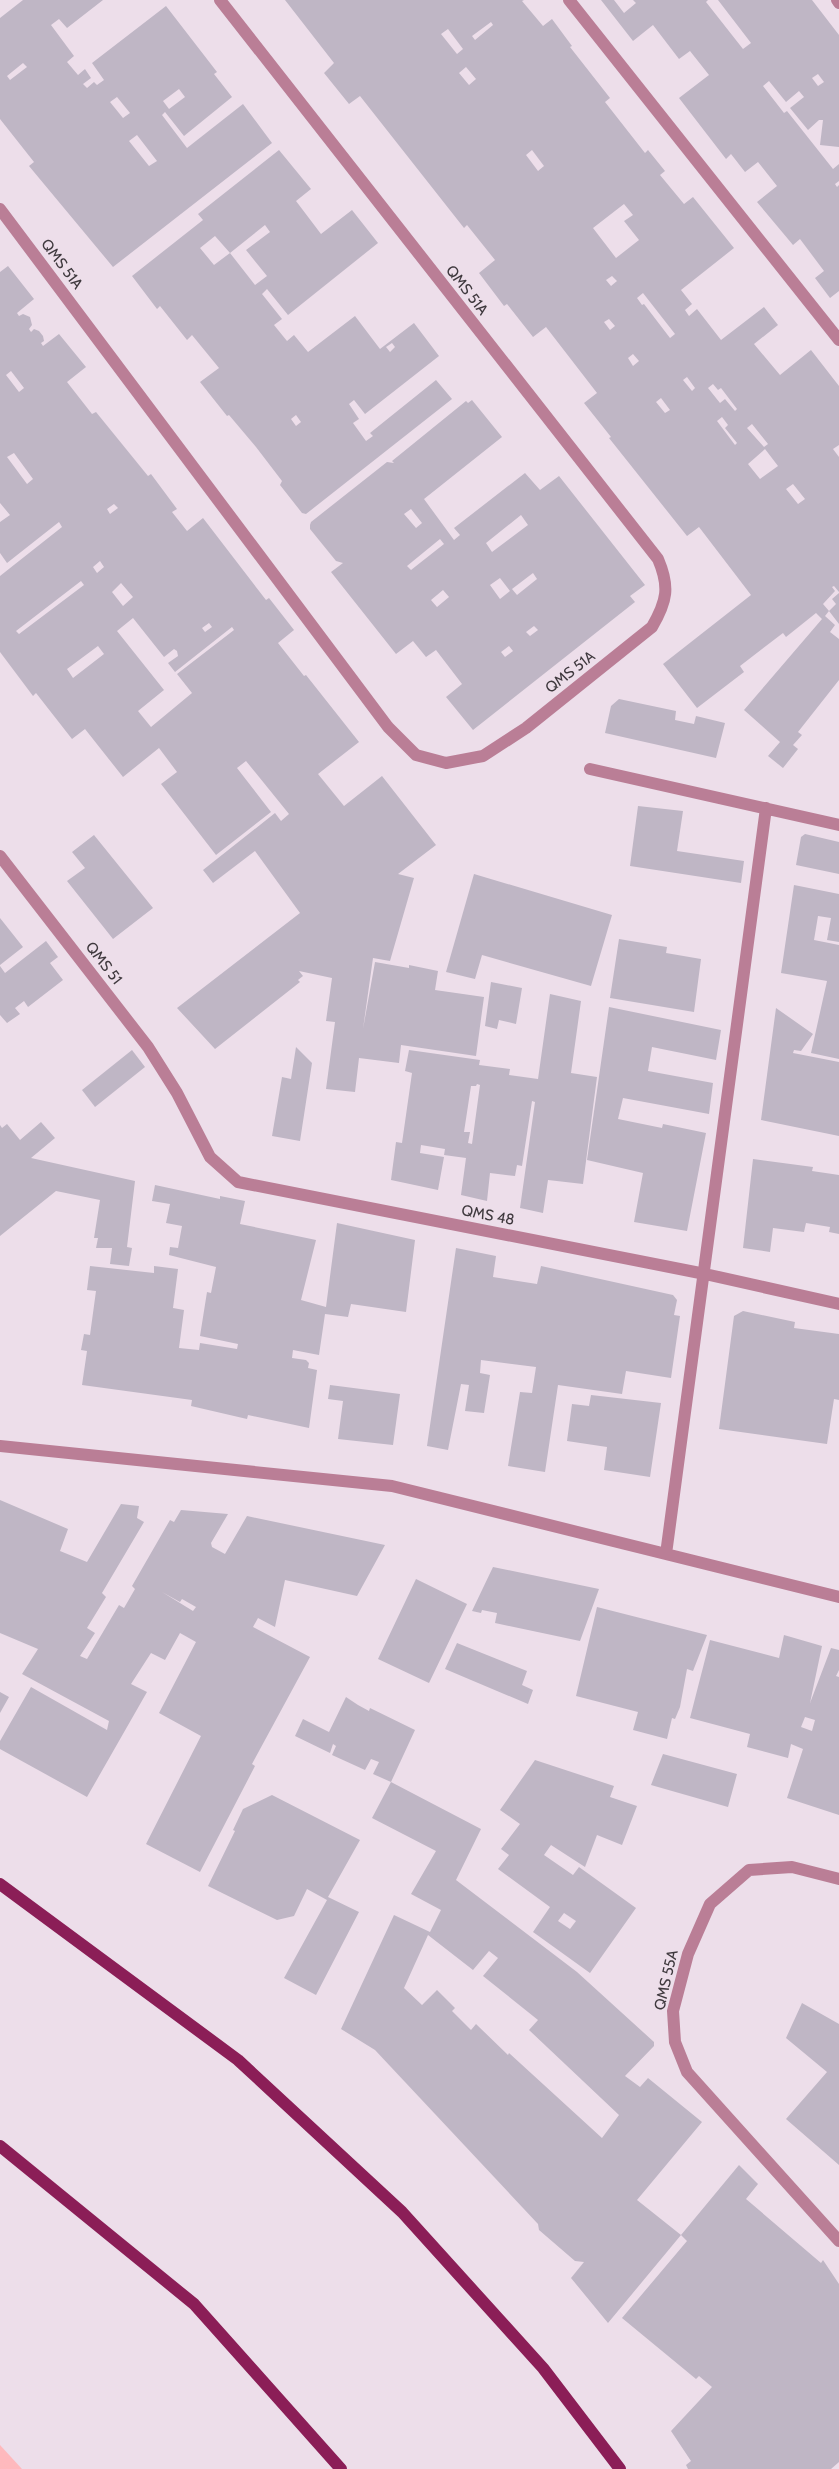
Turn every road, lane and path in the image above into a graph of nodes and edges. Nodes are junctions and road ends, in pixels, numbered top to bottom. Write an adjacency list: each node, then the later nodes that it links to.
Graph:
1 (220, 0): 3 (street, QMS 51A)
2 (569, 0): 4 (street)
3 (0, 209)
4 (839, 340)
5 (590, 769): 6 (street)
6 (766, 808): 7 (street); 10 (street)
7 (839, 825)
8 (0, 856): 9 (street, QMS 51)
9 (177, 1093): 10 (street, QMS 48)
10 (705, 1274): 11 (street, QMS 48); 13 (street)
11 (839, 1304)
12 (0, 1446): 13 (street)
13 (666, 1554): 14 (street)
14 (839, 1597)
15 (839, 1879): 18 (street, QMS 55A)
16 (0, 1884): 20 (main road)
17 (0, 2146): 19 (main road)
18 (839, 2241)
19 (341, 2469)
20 (620, 2469)

